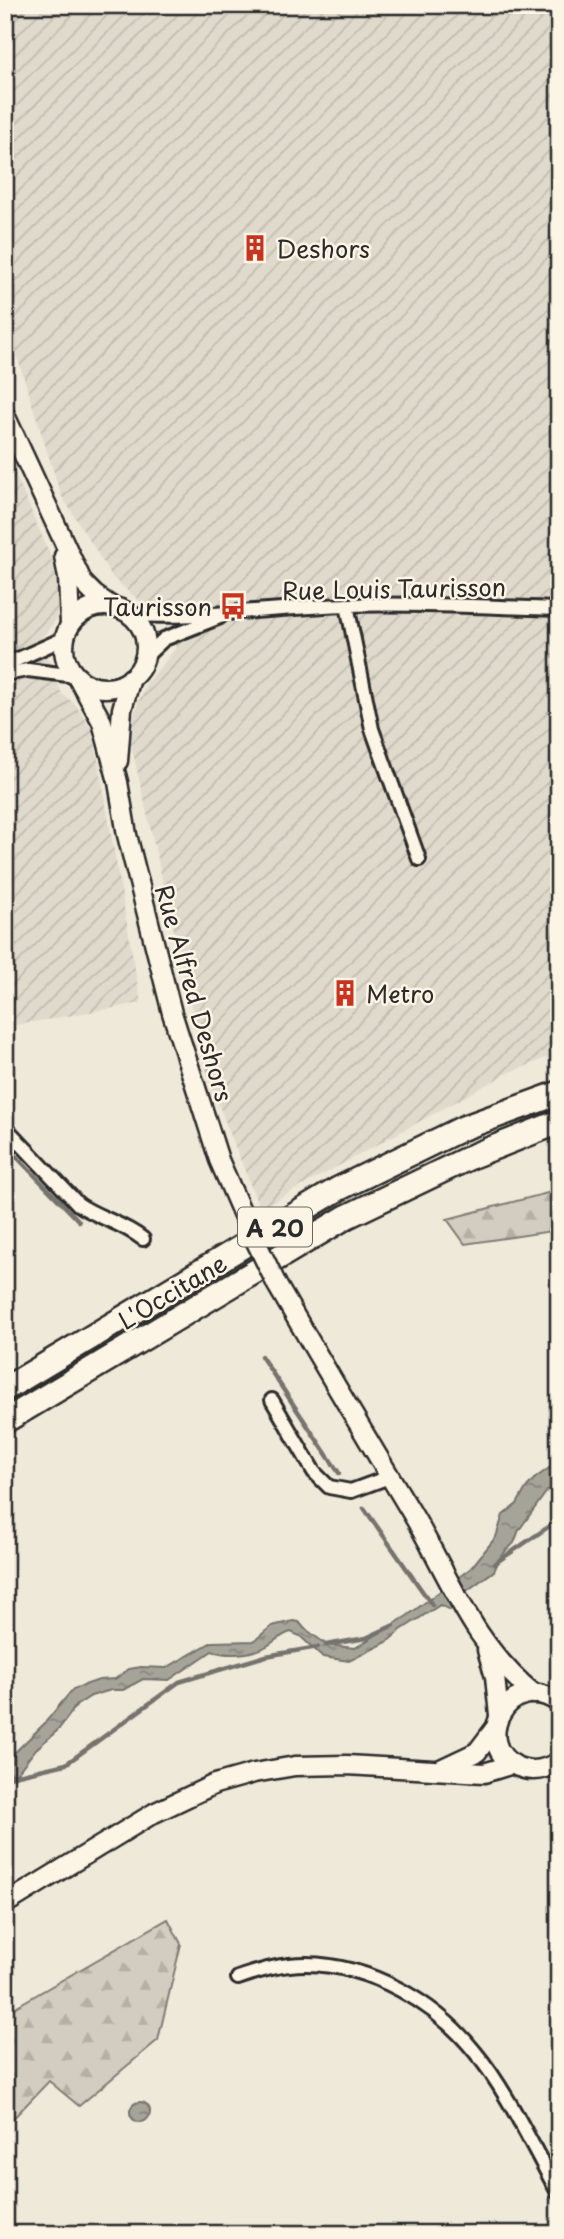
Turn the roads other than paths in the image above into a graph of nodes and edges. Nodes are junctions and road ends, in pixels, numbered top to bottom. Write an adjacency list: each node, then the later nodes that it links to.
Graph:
1 (5, 415): 2 (main road)
2 (11, 441): 3 (main road)
3 (60, 536): 5 (main road); 9 (main road)
4 (347, 605): 6 (street, Rue Louis Taurisson); 8 (street, Rue Louis Taurisson); 16 (street)
5 (111, 606): 7 (main road); 9 (main road)
6 (559, 608)
7 (130, 614): 8 (street); 10 (main road)
8 (230, 614): 10 (street)
9 (67, 631): 11 (street); 13 (main road)
10 (145, 657): 14 (main road)
11 (5, 665)
12 (5, 674): 13 (street)
13 (77, 677): 14 (main road); 15 (main road)
14 (131, 678): 15 (main road)
15 (117, 782): 24 (main road, Rue Alfred Deshors, bridge)
16 (419, 859)
17 (559, 1093): 21 (highway, L'Occitane / A 20)
18 (559, 1122): 23 (highway, L'Occitane / A 20)
19 (5, 1128): 20 (street)
20 (143, 1238)
21 (5, 1389)
22 (272, 1400): 24 (street)
23 (5, 1421)
24 (389, 1477): 25 (main road)
25 (486, 1647): 26 (main road); 27 (main road)
26 (549, 1698): 27 (main road)
27 (497, 1721): 29 (main road); 30 (main road)
28 (559, 1761): 31 (main road)
29 (513, 1765): 30 (main road); 31 (main road)
30 (438, 1770): 33 (main road)
31 (536, 1771): 32 (main road)
32 (559, 1776)
33 (5, 1903)
34 (238, 1978): 35 (street)
35 (559, 2194)

